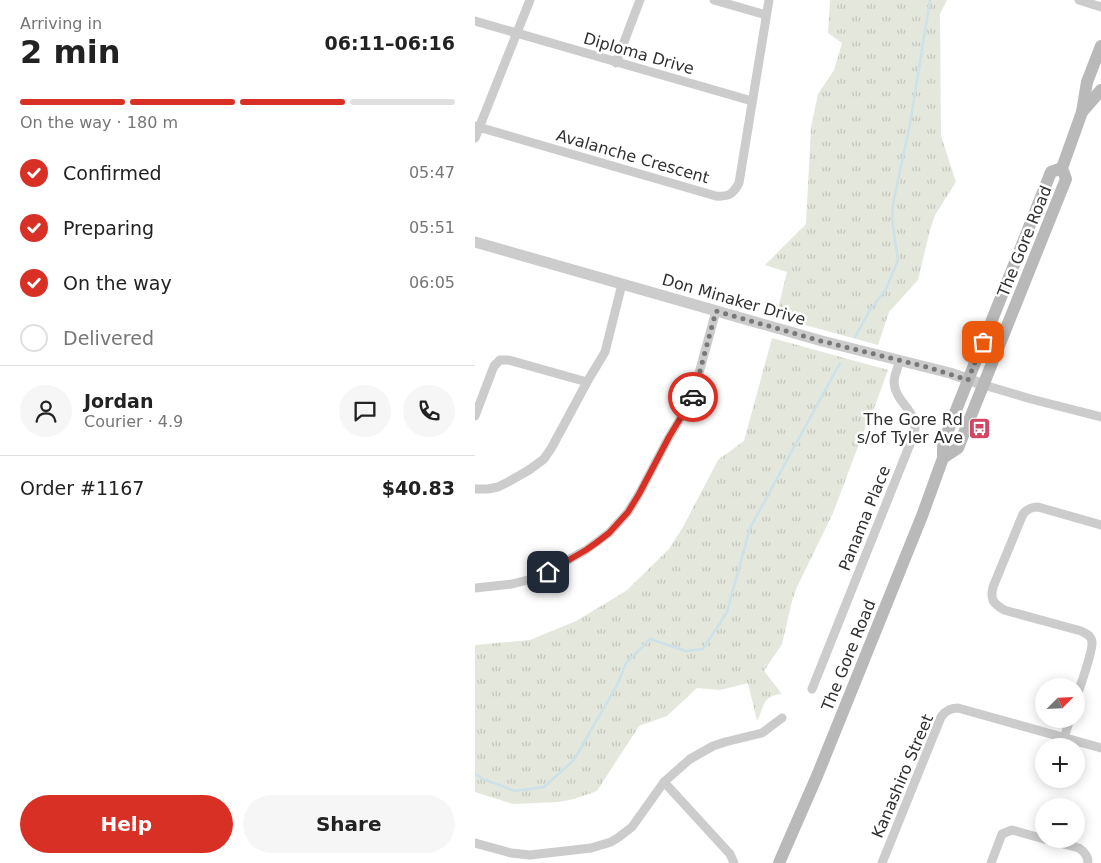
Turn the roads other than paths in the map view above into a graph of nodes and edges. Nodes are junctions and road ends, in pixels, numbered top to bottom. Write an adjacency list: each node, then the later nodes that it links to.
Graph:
1 (530, 0): 9 (street)
2 (640, 0): 11 (street)
3 (714, 0): 7 (street)
4 (769, 0): 7 (street, Avalanche Crescent)
5 (1079, 0): 6 (street)
6 (1101, 7)
7 (766, 15): 13 (street, Avalanche Crescent)
8 (475, 21): 9 (street, Diploma Drive)
9 (517, 33): 11 (street, Diploma Drive); 15 (street)
10 (1101, 46): 14 (main road, The Gore Road)
11 (616, 63): 13 (street, Diploma Drive)
12 (1101, 90): 14 (main road, The Gore Road)
13 (753, 101): 15 (street, Avalanche Crescent)
14 (1083, 112): 17 (main road, The Gore Road)
15 (477, 126): 16 (street)
16 (475, 138)
17 (1062, 168): 22 (main road, The Gore Road); 24 (main road, The Gore Road)
18 (475, 242): 19 (street, Don Minaker Drive)
19 (622, 284): 20 (street, Don Minaker Drive); 23 (street)
20 (716, 311): 21 (street, Don Minaker Drive); 30 (street)
21 (900, 360): 22 (street, Don Minaker Drive); 32 (street, Panama Place)
22 (968, 380): 24 (street, Don Minaker Drive); 27 (main road, The Gore Road)
23 (587, 382): 25 (street); 28 (street)
24 (983, 385): 26 (street); 27 (main road, The Gore Road)
25 (475, 416)
26 (1101, 417)
27 (943, 458): 43 (main road, The Gore Road)
28 (475, 489)
29 (1101, 525): 31 (street)
30 (475, 588)
31 (1083, 678)
32 (812, 689)
33 (782, 718): 38 (street)
34 (1067, 728): 35 (street)
35 (1064, 738): 44 (street, Kanashiro Street)
36 (1085, 744): 37 (street, Kanashiro Street)
37 (1101, 748)
38 (664, 782): 40 (street); 42 (street)
39 (1035, 836): 45 (street)
40 (475, 844)
41 (1079, 848): 46 (street)
42 (734, 863)
43 (779, 863)
44 (882, 863)
45 (991, 863)
46 (1088, 863)

